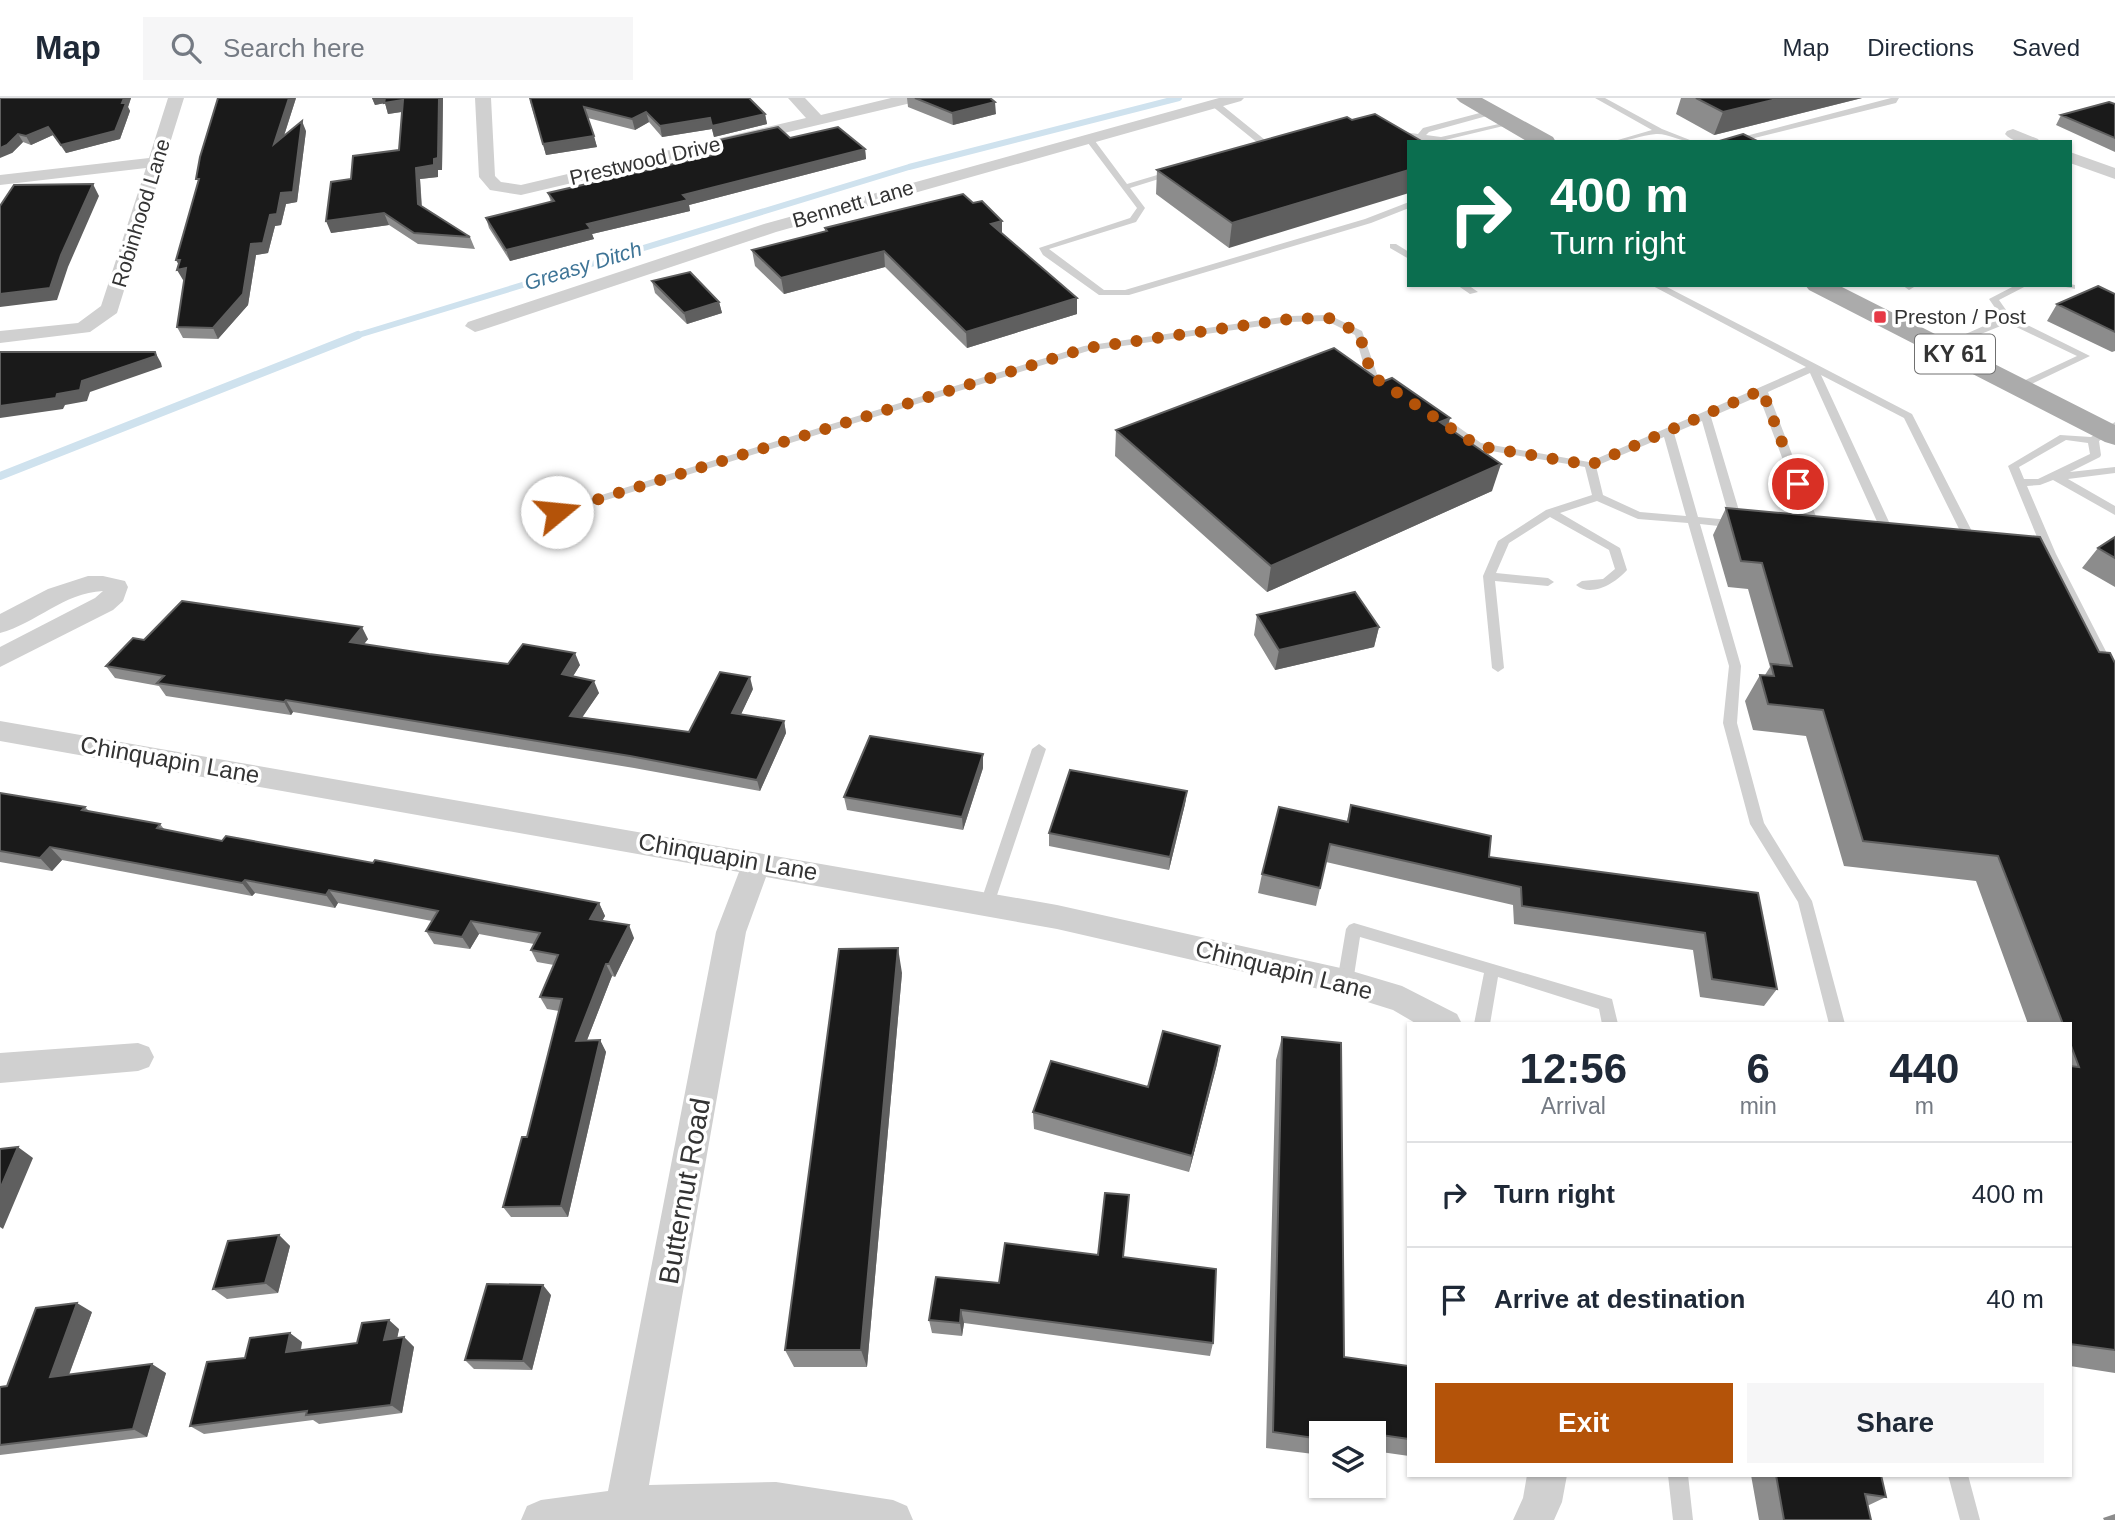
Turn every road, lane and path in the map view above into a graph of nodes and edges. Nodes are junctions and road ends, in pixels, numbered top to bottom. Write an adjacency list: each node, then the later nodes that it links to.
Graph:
1 (176, 98): 27 (street, Robinhood Lane)
2 (483, 98): 10 (street, Prestwood Drive)
3 (796, 98): 10 (street)
4 (911, 98): 10 (street, Prestwood Drive)
5 (1237, 98): 9 (street, Bennett Lane)
6 (1599, 98): 13 (lane)
7 (1895, 98): 21 (lane)
8 (1476, 102): 11 (main road); 15 (lane)
9 (1215, 104): 16 (street, Bennett Lane); 24 (lane)
10 (817, 120)
11 (1512, 123): 15 (lane); 18 (main road)
12 (1384, 130): 15 (lane)
13 (1660, 131): 19 (lane); 20 (lane)
14 (2013, 134): 22 (street)
15 (1418, 138): 17 (lane)
16 (1089, 139): 31 (lane); 41 (street, Bennett Lane)
17 (1415, 140)
18 (1542, 140)
19 (1623, 140)
20 (1685, 140)
21 (1735, 140)
22 (2027, 140)
23 (1278, 143): 24 (lane)
24 (1267, 146): 25 (lane)
25 (1254, 150)
26 (2072, 158): 29 (street)
27 (156, 162): 30 (street); 42 (street, Robinhood Lane)
28 (1189, 169): 31 (lane)
29 (2115, 174)
30 (0, 180)
31 (1125, 187): 32 (lane)
32 (1407, 206)
33 (1407, 242): 34 (lane)
34 (1407, 255)
35 (1464, 287): 39 (lane)
36 (1659, 287): 44 (lane)
37 (1822, 287): 43 (main road, KY 61)
38 (2020, 287): 40 (lane)
39 (1473, 292)
40 (2008, 319): 43 (lane); 45 (lane)
41 (475, 326)
42 (0, 337)
43 (1941, 347): 45 (main road, KY 61)
44 (1813, 368): 47 (lane); 64 (lane); 66 (lane)
45 (2019, 387): 51 (main road, KY 61)
46 (1395, 390): 58 (lane)
47 (1762, 390): 49 (lane); 63 (lane)
48 (1418, 404): 52 (lane)
49 (1704, 415): 50 (lane); 61 (lane)
50 (1668, 432): 52 (lane); 60 (lane)
51 (2107, 433): 54 (lane); 55 (lane)
52 (1590, 465): 56 (lane)
53 (2115, 470): 54 (lane)
54 (2055, 477): 55 (lane); 57 (lane)
55 (2020, 483): 73 (lane)
56 (1598, 497): 59 (lane); 60 (lane)
57 (2115, 511)
58 (557, 512)
59 (1550, 512): 68 (lane); 70 (lane)
60 (1693, 521): 61 (lane); 85 (lane)
61 (1737, 524): 62 (lane)
62 (1750, 525)
63 (1803, 530)
64 (1905, 540)
65 (1960, 545): 66 (lane)
66 (1974, 546): 67 (lane)
67 (1987, 548)
68 (1489, 576): 69 (lane); 74 (lane)
69 (1548, 582)
70 (1582, 585)
71 (0, 625): 72 (street)
72 (0, 658)
73 (2111, 666): 75 (lane)
74 (1498, 668)
75 (2115, 682)
76 (0, 731): 78 (street, Chinquapin Lane)
77 (1039, 749): 79 (lane)
78 (755, 865): 79 (street, Chinquapin Lane); 90 (street, Butternut Road)
79 (987, 904): 81 (street, Chinquapin Lane)
80 (1492, 969): 81 (lane); 83 (lane); 84 (lane)
81 (1345, 982): 82 (street, Chinquapin Lane)
82 (1442, 1022)
83 (1482, 1022)
84 (1610, 1022)
85 (1836, 1022)
86 (138, 1058): 87 (street)
87 (0, 1068)
88 (1678, 1477): 93 (lane)
89 (1959, 1477): 94 (lane)
90 (624, 1515): 91 (street); 92 (street)
91 (541, 1520)
92 (893, 1520)
93 (1683, 1520)
94 (1970, 1520)

